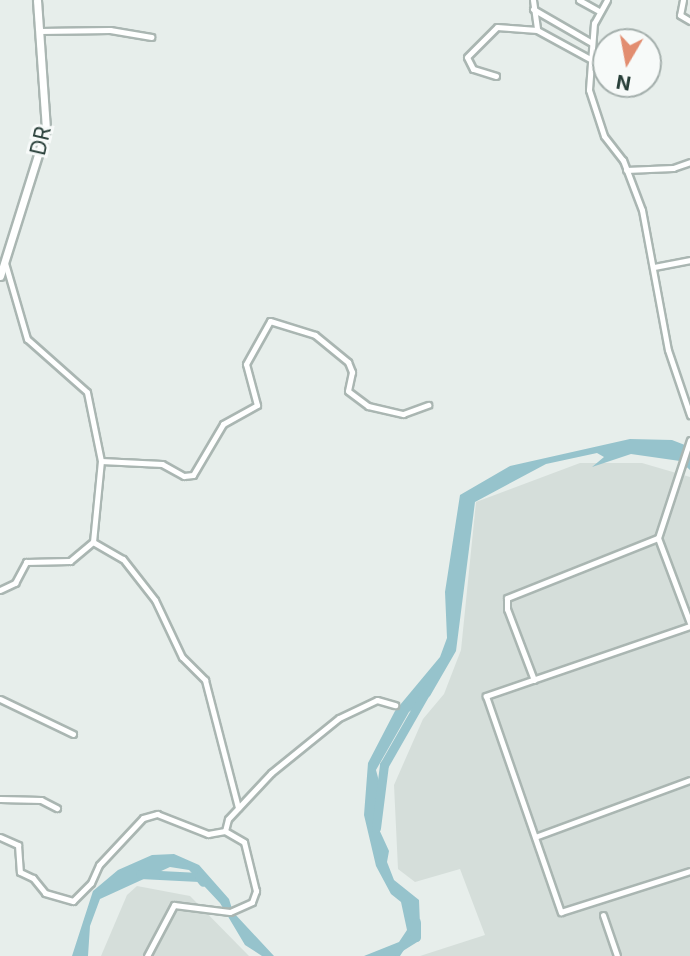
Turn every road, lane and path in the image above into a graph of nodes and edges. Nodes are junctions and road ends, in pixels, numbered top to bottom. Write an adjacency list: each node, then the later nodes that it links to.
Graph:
1 (37, 0): 11 (main road, DR)
2 (533, 0): 6 (street)
3 (579, 0): 7 (street)
4 (607, 0): 7 (street)
5 (683, 0): 8 (street)
6 (533, 9): 10 (street); 13 (street)
7 (599, 11): 9 (street)
8 (690, 21)
9 (595, 28)
10 (537, 30): 14 (street); 15 (street)
11 (40, 31): 12 (street); 19 (main road, DR)
12 (151, 37)
13 (592, 43): 14 (street)
14 (590, 59): 17 (street)
15 (496, 76)
16 (690, 162): 17 (street)
17 (626, 170): 20 (street)
18 (690, 260): 20 (street)
19 (5, 262): 21 (main road, DR); 25 (street)
20 (654, 267): 23 (street)
21 (0, 276)
22 (428, 405): 25 (street)
23 (690, 415)
24 (689, 442): 26 (street)
25 (101, 461): 27 (street)
26 (658, 538): 29 (street); 30 (street)
27 (93, 542): 28 (street); 37 (street)
28 (0, 590)
29 (690, 624): 30 (street)
30 (534, 680): 40 (street)
31 (0, 699): 33 (street)
32 (395, 705): 37 (street)
33 (73, 734)
34 (690, 780): 40 (street)
35 (0, 799): 36 (street)
36 (57, 808)
37 (238, 808): 38 (street)
38 (225, 831): 39 (street); 43 (street)
39 (0, 837)
40 (535, 837): 41 (street)
41 (690, 871)
42 (603, 915): 44 (street)
43 (147, 956)
44 (617, 956)

